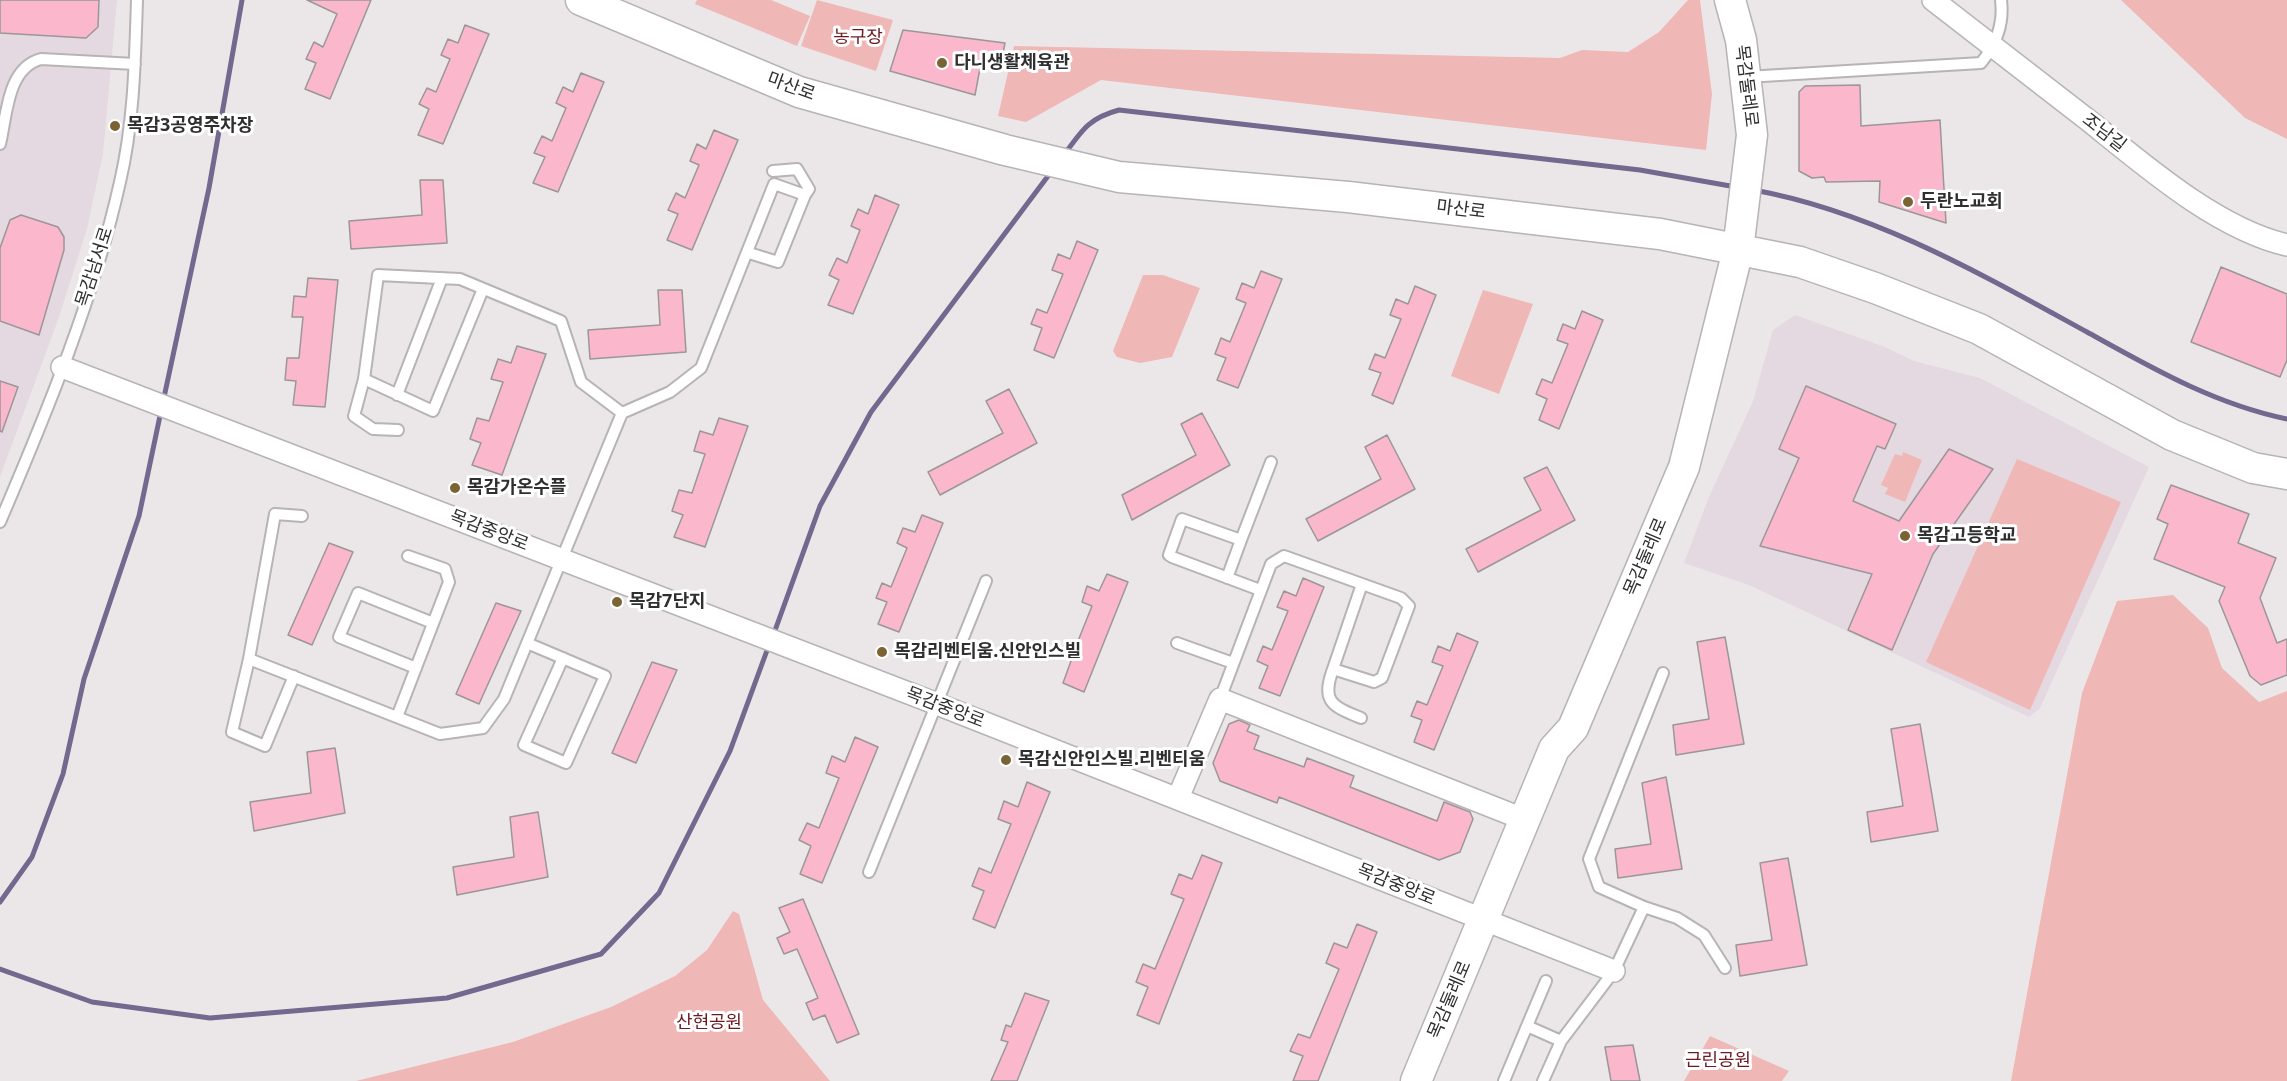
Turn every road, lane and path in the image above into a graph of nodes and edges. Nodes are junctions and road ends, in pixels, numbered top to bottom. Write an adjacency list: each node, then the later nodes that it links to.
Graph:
1 (137, 0): 7 (lane, 목감남서로)
2 (581, 0): 13 (street, 마산로)
3 (1730, 0): 8 (street, 목감둘레로)
4 (1933, 0): 6 (street, 조남길)
5 (2001, 0): 6 (lane)
6 (1994, 47): 8 (lane); 12 (street, 조남길)
7 (135, 64): 9 (lane); 17 (lane, 목감남서로)
8 (1745, 77): 13 (street, 목감둘레로)
9 (0, 144)
10 (773, 171): 11 (lane)
11 (805, 195): 14 (lane); 14 (lane)
12 (2287, 245)
13 (1738, 250): 23 (street, 마산로); 48 (street, 목감둘레로)
14 (749, 253): 20 (lane)
15 (442, 278): 16 (lane); 18 (lane); 19 (lane)
16 (483, 289): 19 (lane); 20 (lane)
17 (62, 367): 25 (lane, 목감남서로); 28 (street, 목감중앙로)
18 (364, 379): 19 (lane); 21 (lane)
19 (397, 395)
20 (622, 412): 28 (lane)
21 (398, 430)
22 (1271, 462): 26 (lane)
23 (2287, 474)
24 (302, 516): 36 (lane)
25 (0, 522)
26 (1241, 540): 29 (lane); 29 (lane)
27 (408, 556): 33 (lane)
28 (562, 560): 35 (lane); 44 (street, 목감중앙로)
29 (1227, 578): 32 (lane)
30 (986, 581): 44 (lane)
31 (1362, 584): 32 (lane); 40 (lane); 40 (lane)
32 (1260, 590): 38 (lane)
33 (433, 623): 39 (lane); 39 (lane)
34 (1177, 642): 38 (lane)
35 (527, 643): 37 (lane); 45 (lane)
36 (249, 658): 42 (lane); 42 (lane)
37 (563, 658): 37 (lane)
38 (1233, 663): 43 (lane)
39 (416, 668): 45 (lane)
40 (1333, 669): 46 (lane)
41 (1663, 673): 50 (lane)
42 (294, 676): 45 (lane)
43 (1220, 699): 47 (street); 48 (street)
44 (937, 704): 47 (street, 목감중앙로); 49 (lane)
45 (397, 717)
46 (1361, 718)
47 (1178, 798): 51 (street, 목감중앙로)
48 (1523, 819): 51 (street, 목감둘레로)
49 (868, 872)
50 (1644, 907): 52 (lane); 53 (lane)
51 (1483, 919): 53 (street, 목감중앙로); 57 (street, 목감둘레로)
52 (1725, 968)
53 (1614, 971): 56 (lane)
54 (1546, 981): 55 (lane)
55 (1527, 1026): 56 (lane); 58 (lane)
56 (1561, 1041): 59 (lane)
57 (1416, 1081)
58 (1504, 1081)
59 (1544, 1081)

